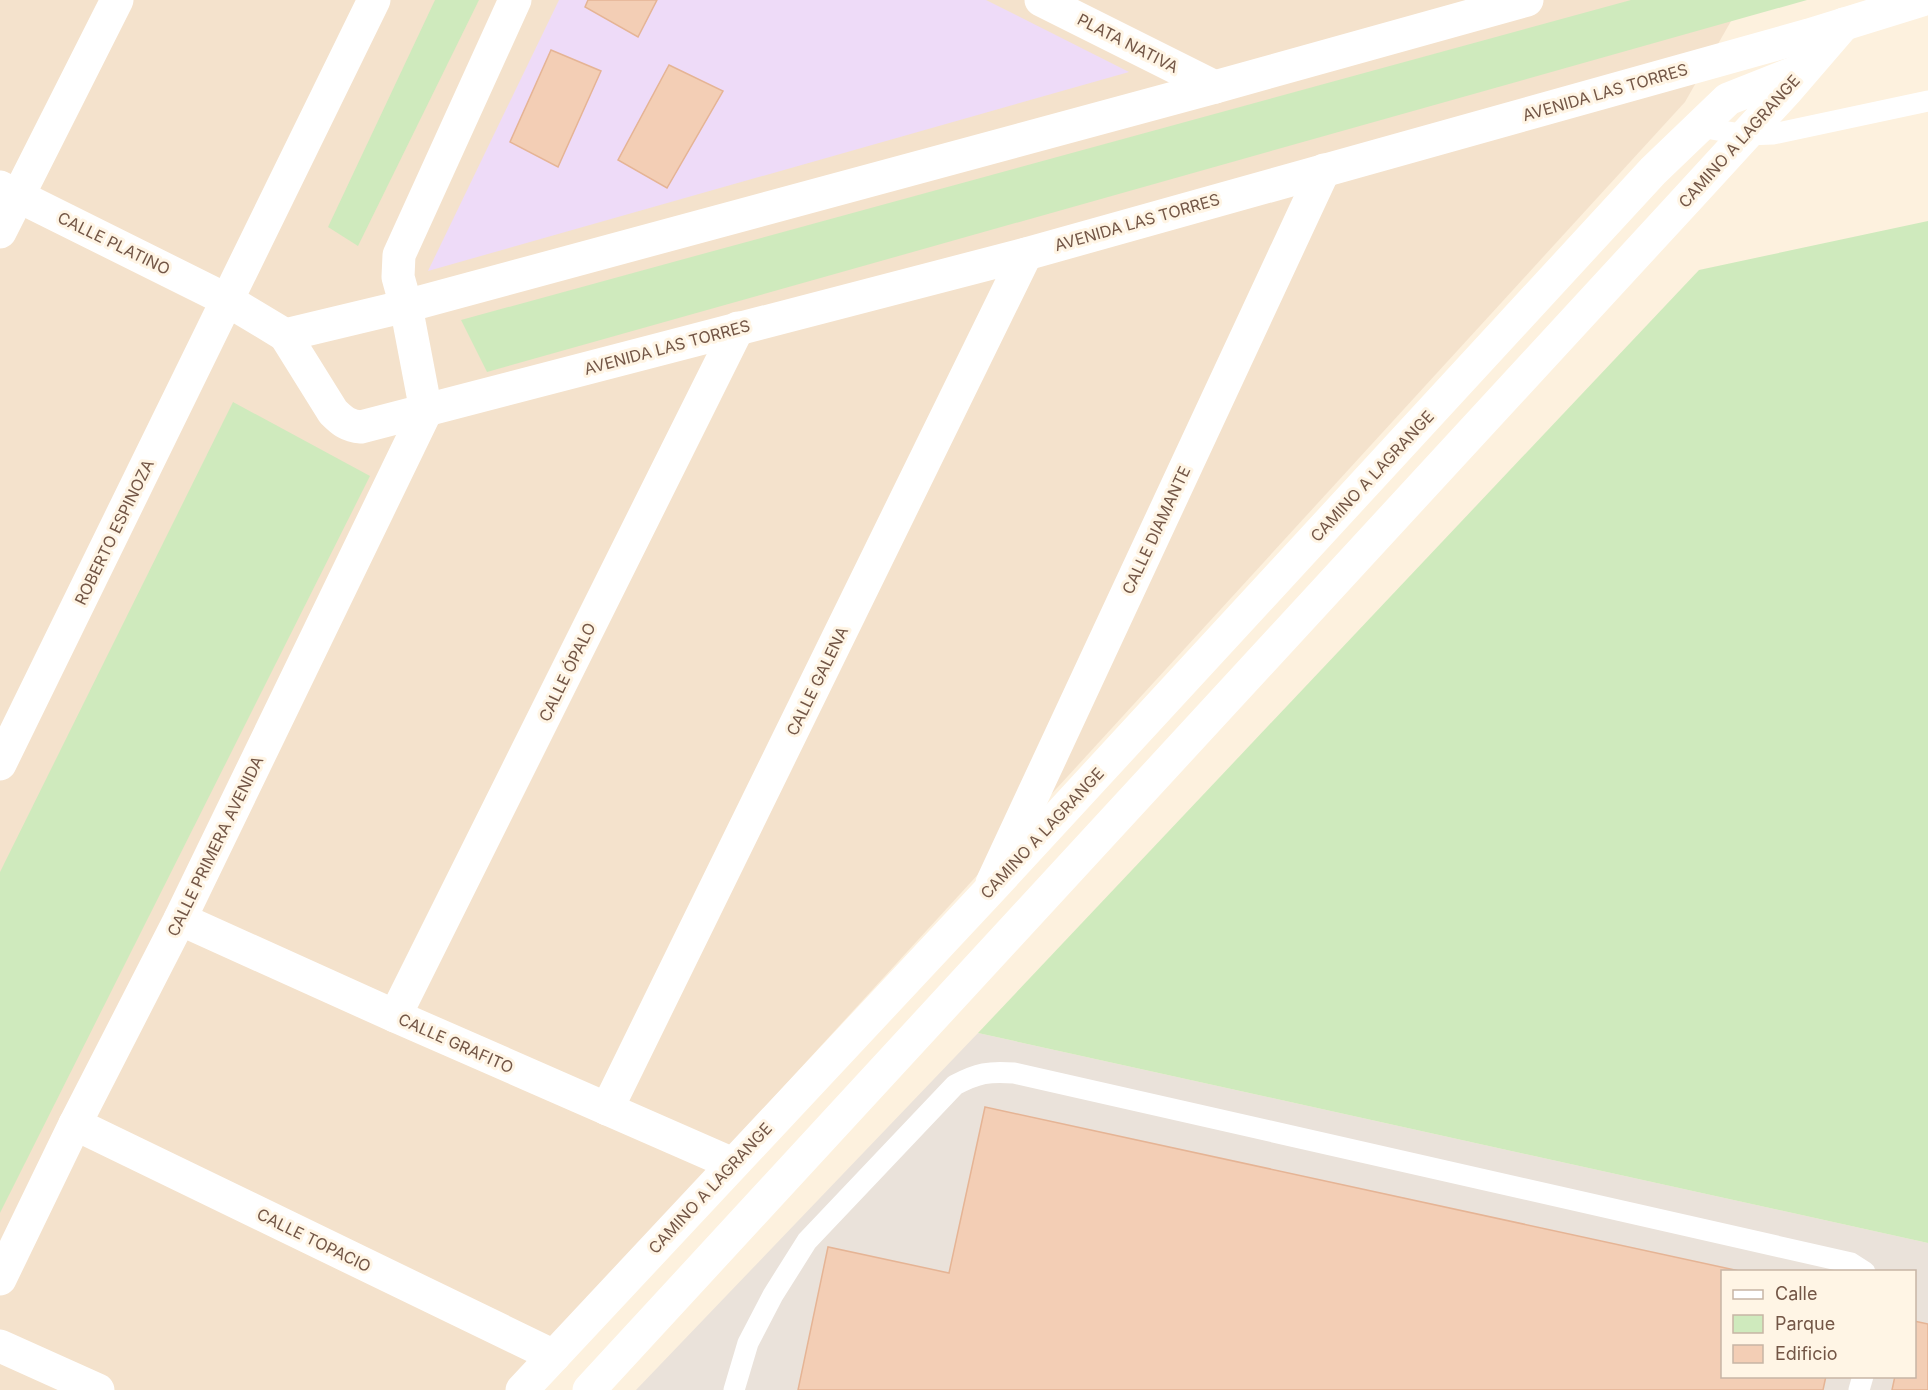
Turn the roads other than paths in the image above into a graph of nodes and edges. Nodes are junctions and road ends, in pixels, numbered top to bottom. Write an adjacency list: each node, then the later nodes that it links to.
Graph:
1 (117, 0): 15 (street)
2 (374, 0): 18 (street, ROBERTO ESPINOZA)
3 (515, 0): 19 (street)
4 (1041, 0): 10 (street, PLATA NATIVA)
5 (1527, 0): 10 (street)
6 (1865, 0): 8 (street)
7 (1922, 0): 8 (street, AVENIDA LAS TORRES)
8 (1844, 24): 9 (street); 14 (street, AVENIDA LAS TORRES)
9 (1806, 68): 12 (street, CAMINO A LAGRANGE); 13 (street, CAMINO A LAGRANGE)
10 (1215, 87): 19 (street)
11 (1928, 101): 13 (lane)
12 (1700, 126): 13 (lane); 24 (street, CAMINO A LAGRANGE)
13 (1746, 135): 36 (street, CAMINO A LAGRANGE)
14 (1324, 170): 17 (street, AVENIDA LAS TORRES); 24 (street, CALLE DIAMANTE)
15 (9, 192): 16 (street); 18 (street, CALLE PLATINO)
16 (0, 232)
17 (1026, 254): 20 (street, AVENIDA LAS TORRES); 27 (street, CALLE GALENA)
18 (227, 300): 21 (street, AVENIDA LAS TORRES); 23 (street, ROBERTO ESPINOZA)
19 (406, 306): 21 (street); 22 (street)
20 (738, 328): 22 (street, AVENIDA LAS TORRES); 26 (street, CALLE ÓPALO)
21 (285, 335): 22 (street, AVENIDA LAS TORRES)
22 (426, 411): 25 (street, CALLE PRIMERA AVENIDA)
23 (0, 764)
24 (989, 891): 29 (street, CAMINO A LAGRANGE)
25 (180, 919): 26 (street, CALLE GRAFITO); 28 (street, CALLE PRIMERA AVENIDA)
26 (395, 1016): 27 (street, CALLE GRAFITO)
27 (607, 1109): 29 (street, CALLE GRAFITO)
28 (75, 1124): 31 (street, CALLE PRIMERA AVENIDA); 33 (street, CALLE TOPACIO)
29 (733, 1164): 33 (street, CAMINO A LAGRANGE)
30 (1862, 1270): 37 (lane)
31 (0, 1280)
32 (0, 1346): 34 (street)
33 (554, 1356): 35 (street, CAMINO A LAGRANGE)
34 (98, 1390)
35 (522, 1390)
36 (589, 1390)
37 (735, 1390)

